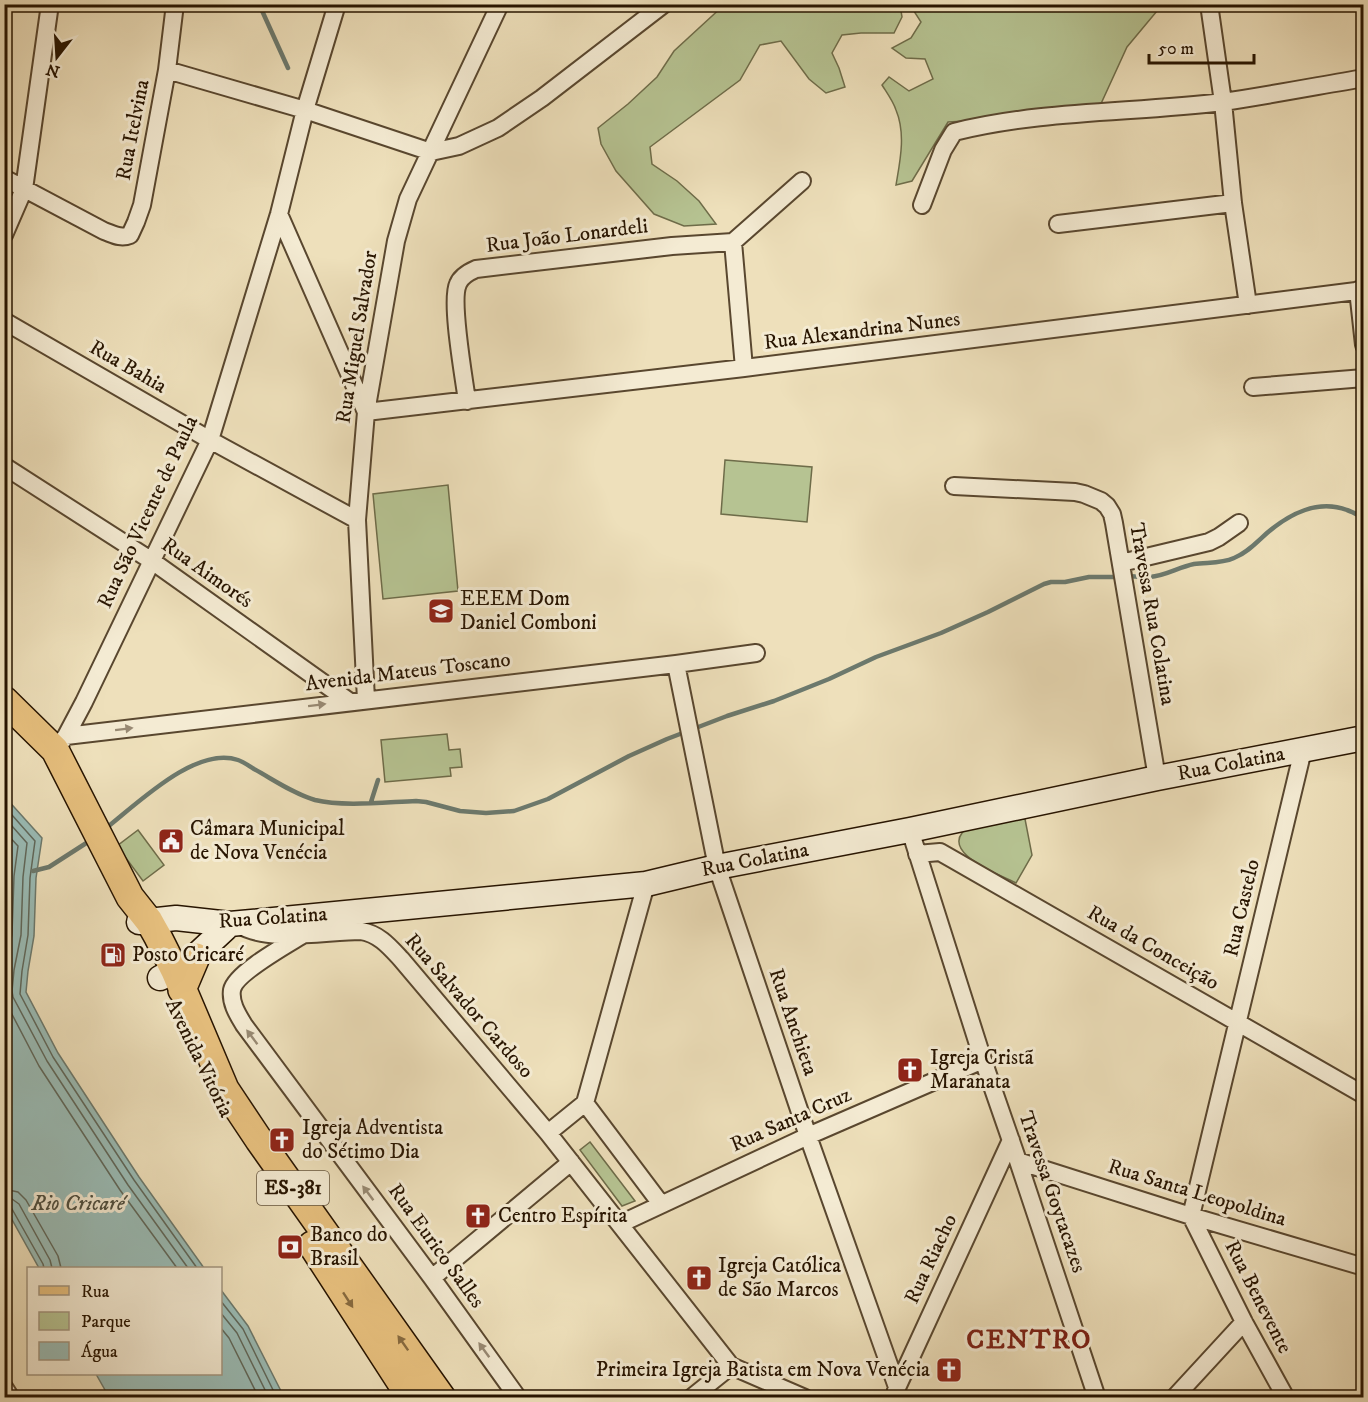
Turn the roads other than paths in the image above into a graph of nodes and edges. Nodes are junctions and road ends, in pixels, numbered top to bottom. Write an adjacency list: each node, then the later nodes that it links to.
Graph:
1 (50, 4): 14 (street)
2 (175, 4): 7 (street, Rua Itelvina)
3 (337, 4): 10 (street, Rua São Vicente de Paula)
4 (500, 4): 11 (street, Rua Miguel Salvador)
5 (664, 4): 11 (street)
6 (1209, 4): 9 (street)
7 (167, 70): 10 (street); 14 (street, Rua Itelvina)
8 (1364, 78): 9 (street)
9 (1223, 102): 15 (street); 16 (street)
10 (305, 110): 11 (street); 17 (street, Rua São Vicente de Paula)
11 (431, 152): 29 (street, Rua Miguel Salvador)
12 (4, 178): 14 (street)
13 (802, 181): 20 (street)
14 (24, 189): 19 (street)
15 (1233, 203): 18 (street); 22 (street)
16 (922, 205)
17 (279, 214): 29 (street); 30 (street, Rua São Vicente de Paula)
18 (1058, 224)
19 (4, 235)
20 (733, 242): 25 (street); 28 (street, Rua João Lonardeli)
21 (1361, 290): 22 (street, Rua Alexandrina Nunes); 24 (street)
22 (1248, 305): 25 (street, Rua Alexandrina Nunes)
23 (4, 321): 30 (street, Rua Bahia)
24 (1364, 345)
25 (744, 368): 28 (street, Rua Alexandrina Nunes)
26 (1364, 378): 27 (street)
27 (1253, 387)
28 (467, 401): 29 (street, Rua Alexandrina Nunes)
29 (366, 412): 33 (street, Rua Miguel Salvador)
30 (210, 440): 33 (street, Rua Bahia); 35 (street, Rua São Vicente de Paula)
31 (4, 466): 35 (street, Rua Aimorés)
32 (954, 486): 36 (street, Travessa Rua Colatina)
33 (357, 520): 40 (street, Rua Miguel Salvador)
34 (1239, 523): 36 (street)
35 (152, 561): 40 (street, Rua Aimorés); 42 (street, Rua São Vicente de Paula)
36 (1123, 573): 44 (street, Travessa Rua Colatina)
37 (756, 653): 38 (street, Avenida Mateus Toscano)
38 (676, 664): 40 (street, Avenida Mateus Toscano); 49 (street, Rua Anchieta)
39 (4, 700): 42 (main road, Avenida Vitória)
40 (358, 701): 42 (street, Avenida Mateus Toscano, one-way to 40)
41 (1364, 738): 43 (main road, Rua Colatina)
42 (60, 743): 51 (main road, Avenida Vitória)
43 (1303, 750): 44 (main road, Rua Colatina); 56 (street, Rua Castelo)
44 (1157, 778): 45 (main road, Rua Colatina)
45 (933, 825): 46 (main road, Rua Colatina); 47 (street)
46 (910, 830): 48 (street, Travessa Goytacazes); 49 (main road, Rua Colatina)
47 (940, 852): 48 (street); 56 (street, Rua da Conceição)
48 (917, 854): 57 (street, Travessa Goytacazes)
49 (717, 867): 50 (main road, Rua Colatina); 61 (street, Rua Anchieta)
50 (646, 884): 53 (main road, Rua Colatina); 59 (street)
51 (140, 914): 52 (main road, Rua Colatina); 55 (main road, Avenida Vitória)
52 (176, 918): 53 (main road, Rua Colatina); 55 (main road)
53 (233, 924): 54 (street, Rua Salvador Cardoso); 55 (main road)
54 (304, 933): 60 (street, Rua Salvador Cardoso); 69 (street, Rua Eurico Salles, one-way to 54)
55 (178, 974): 74 (main road, Avenida Vitória / ES-381, one-way to 55); 76 (main road, Avenida Vitória / ES-381, one-way to 76)
56 (1238, 1023): 58 (street, Rua da Conceição); 66 (street, Rua Castelo)
57 (983, 1060): 61 (street, Rua Santa Cruz); 62 (street, Travessa Goytacazes)
58 (1364, 1095)
59 (585, 1103): 60 (street); 65 (street)
60 (548, 1133): 64 (street, Rua Salvador Cardoso)
61 (808, 1136): 65 (street, Rua Santa Cruz); 73 (street, Rua Anchieta)
62 (1011, 1140): 63 (street, Travessa Goytacazes); 73 (street, Rua Riacho)
63 (1018, 1161): 66 (street, Rua Santa Leopoldina); 80 (street, Travessa Goytacazes)
64 (572, 1162): 67 (street, Rua Salvador Cardoso); 69 (street)
65 (661, 1204): 67 (street, Rua Santa Cruz)
66 (1191, 1216): 68 (street, Rua Santa Leopoldina); 70 (street, Rua Benevente)
67 (620, 1224): 71 (street, Rua Salvador Cardoso)
68 (1364, 1267)
69 (432, 1278): 77 (street, Rua Eurico Salles, one-way to 69)
70 (1244, 1322): 81 (street); 82 (street, Rua Benevente)
71 (731, 1366): 78 (street); 79 (street)
72 (4, 1387): 75 (street)
73 (895, 1392)
74 (436, 1395)
75 (11, 1398)
76 (411, 1398)
77 (518, 1398)
78 (691, 1398)
79 (805, 1398)
80 (1097, 1398)
81 (1174, 1398)
82 (1286, 1398)

